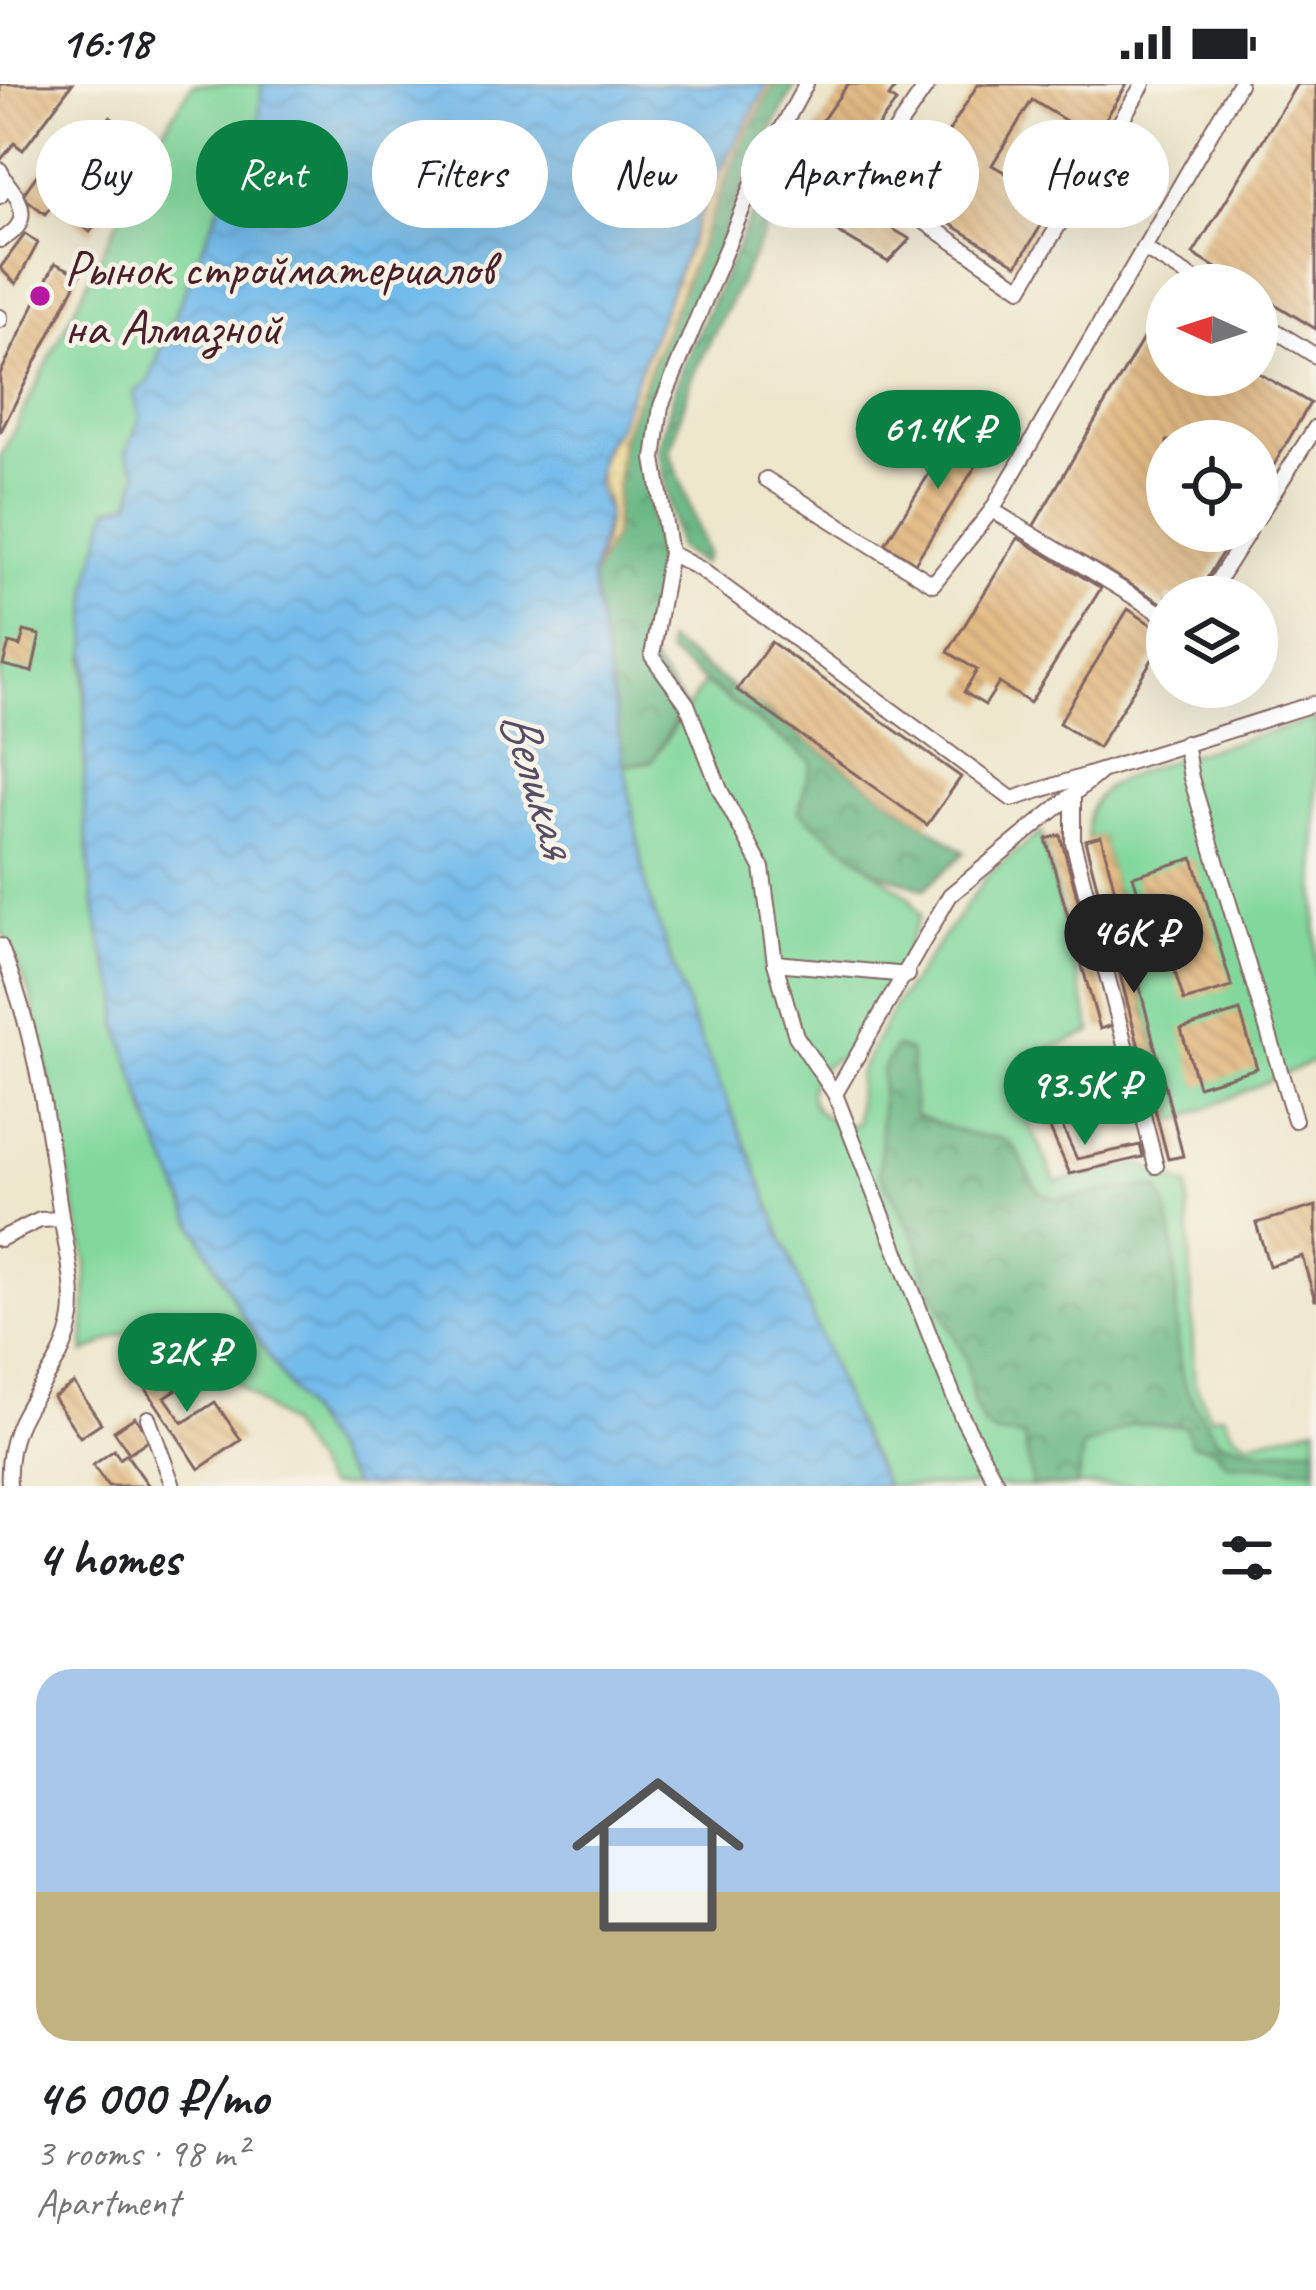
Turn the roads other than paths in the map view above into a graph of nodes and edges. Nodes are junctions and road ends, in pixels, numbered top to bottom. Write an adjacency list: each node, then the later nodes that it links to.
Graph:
1 (806, 84): 15 (street)
2 (928, 84): 3 (street)
3 (1144, 84)
4 (1239, 84): 7 (street)
5 (2, 183): 6 (street)
6 (0, 240)
7 (1143, 248): 8 (street); 14 (street)
8 (1169, 264)
9 (1278, 332): 10 (street)
10 (1316, 356)
11 (1316, 427): 13 (street)
12 (766, 479): 14 (street)
13 (1278, 486)
14 (992, 510): 16 (street)
15 (670, 553): 19 (street); 22 (street)
16 (1146, 604)
17 (1316, 703): 18 (street)
18 (1185, 743): 19 (street); 25 (street)
19 (1120, 762): 20 (street)
20 (1075, 792): 23 (street); 26 (street)
21 (0, 946): 27 (street)
22 (775, 963): 23 (street); 24 (street)
23 (908, 975): 24 (street)
24 (835, 1094): 32 (street)
25 (1295, 1120)
26 (1156, 1166)
27 (62, 1219): 28 (street); 30 (street)
28 (0, 1239)
29 (148, 1418): 31 (street)
30 (9, 1486)
31 (173, 1486)
32 (998, 1486)

